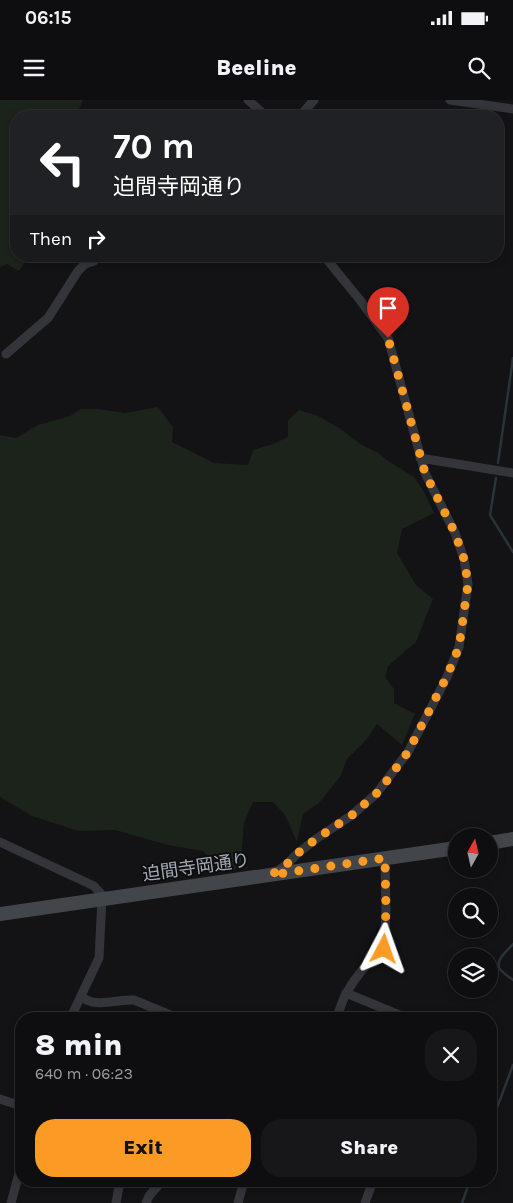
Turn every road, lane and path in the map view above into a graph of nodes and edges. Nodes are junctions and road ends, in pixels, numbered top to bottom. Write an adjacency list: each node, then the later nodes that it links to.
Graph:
1 (248, 100): 5 (street)
2 (314, 100): 6 (street)
3 (450, 100): 4 (street)
4 (513, 109)
5 (259, 110)
6 (305, 110)
7 (90, 262): 9 (street)
8 (329, 262): 10 (street)
9 (6, 354)
10 (420, 458): 11 (street); 17 (street)
11 (513, 473)
12 (513, 839): 14 (street)
13 (0, 842): 18 (street)
14 (498, 842)
15 (448, 849): 16 (street, 迫間寺岡通り)
16 (385, 858): 17 (street, 迫間寺岡通り); 20 (street)
17 (271, 875): 18 (street, 迫間寺岡通り)
18 (102, 899): 19 (street, 迫間寺岡通り); 21 (street)
19 (0, 914)
20 (346, 993): 24 (street); 25 (street)
21 (81, 997): 22 (street); 23 (street)
22 (74, 1012)
23 (163, 1012)
24 (339, 1012)
25 (393, 1012)
26 (0, 1099): 27 (street)
27 (15, 1104)
28 (15, 1187): 33 (street)
29 (119, 1187): 34 (street)
30 (157, 1187): 35 (street)
31 (242, 1187): 36 (street)
32 (371, 1187): 37 (street)
33 (11, 1203)
34 (116, 1203)
35 (146, 1203)
36 (238, 1203)
37 (365, 1203)

